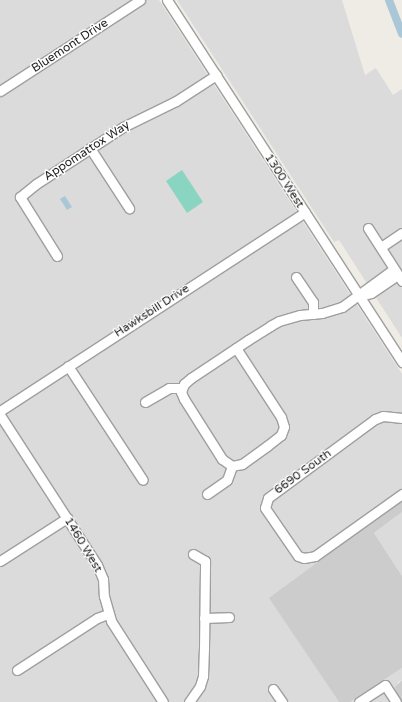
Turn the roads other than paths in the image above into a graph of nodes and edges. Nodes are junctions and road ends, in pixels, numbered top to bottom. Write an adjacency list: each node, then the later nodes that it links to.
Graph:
1 (140, 0): 4 (street, Bluemont Drive)
2 (167, 0): 3 (street, 1300 West)
3 (216, 75): 5 (street, Appomattox Way); 7 (street, 1300 West)
4 (0, 91)
5 (90, 148): 6 (street); 11 (street, Appomattox Way)
6 (129, 208)
7 (305, 212): 14 (street, 1300 West); 18 (street, Hawksbill Drive)
8 (368, 228): 10 (street)
9 (402, 233): 10 (street)
10 (381, 247): 12 (street)
11 (57, 256)
12 (398, 275): 14 (street)
13 (296, 277): 15 (street)
14 (360, 296): 15 (street); 17 (street, 1300 West)
15 (313, 314): 16 (street)
16 (236, 348): 19 (street); 24 (street)
17 (402, 362)
18 (68, 366): 21 (street, Hawksbill Drive); 25 (street)
19 (182, 388): 20 (street); 24 (street)
20 (145, 402)
21 (0, 411)
22 (0, 415): 28 (street, 1460 West)
23 (402, 418): 27 (street, 6690 South)
24 (232, 466): 26 (street)
25 (143, 480)
26 (208, 494)
27 (402, 494)
28 (67, 518): 30 (street); 31 (street, 1460 West)
29 (193, 554): 33 (street)
30 (0, 561)
31 (108, 614): 34 (street); 36 (street, 1460 West)
32 (229, 617): 33 (street)
33 (204, 618): 37 (street)
34 (17, 670)
35 (273, 689): 38 (street)
36 (163, 702)
37 (189, 702)
38 (282, 702)
39 (359, 702): 40 (street)
40 (396, 702)

